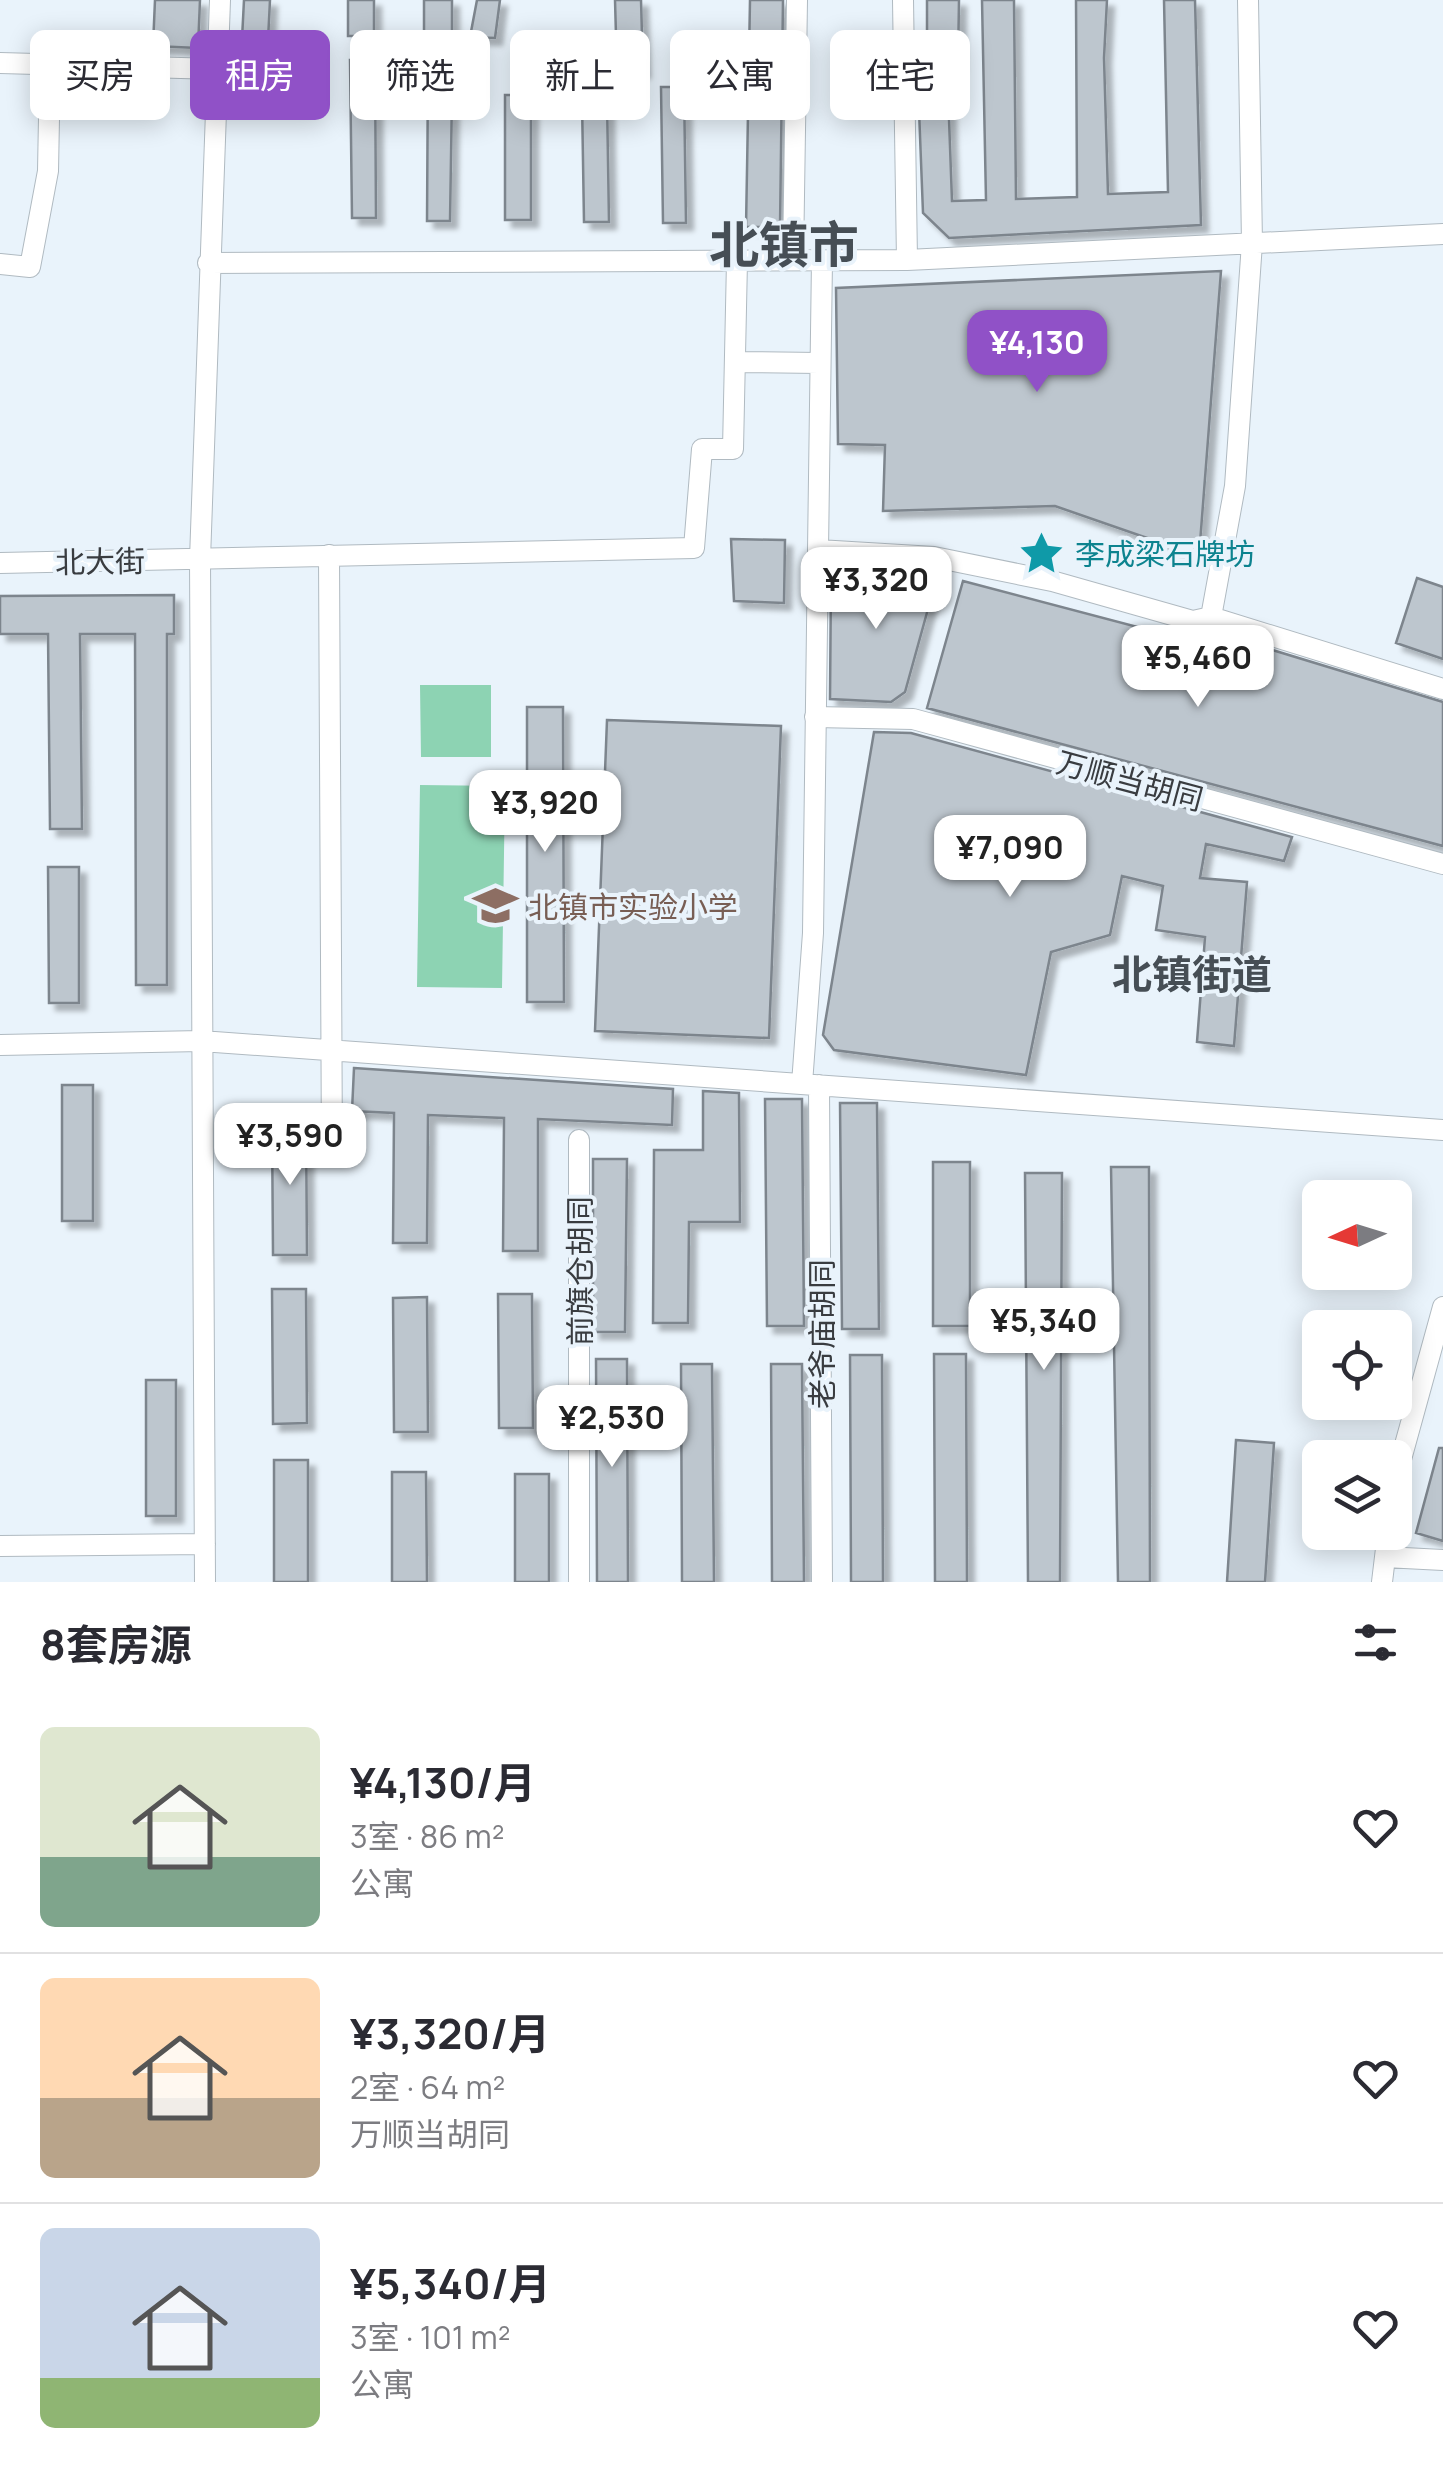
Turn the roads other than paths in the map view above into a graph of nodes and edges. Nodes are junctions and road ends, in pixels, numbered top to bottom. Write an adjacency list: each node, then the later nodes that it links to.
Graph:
1 (220, 0): 5 (street)
2 (797, 0): 12 (street)
3 (903, 0): 14 (street)
4 (1248, 0): 11 (street)
5 (219, 30)
6 (0, 63): 7 (street)
7 (30, 64)
8 (49, 120): 17 (street)
9 (215, 120): 16 (street)
10 (1443, 234): 11 (street)
11 (1252, 243): 14 (street); 24 (street)
12 (793, 260): 13 (street); 15 (street)
13 (822, 260): 14 (street); 19 (street, 老爷庙胡同)
14 (907, 260)
15 (737, 261): 16 (street); 18 (street)
16 (208, 263): 22 (street)
17 (0, 264)
18 (738, 362): 19 (street); 21 (street, 北大街)
19 (819, 363): 20 (street, 老爷庙胡同)
20 (818, 550): 24 (street); 26 (street, 老爷庙胡同)
21 (329, 554): 22 (street, 北大街); 30 (street)
22 (200, 560): 23 (street, 北大街); 28 (street)
23 (0, 563)
24 (1202, 619): 25 (street)
25 (1443, 689)
26 (815, 711): 27 (street, 万顺当胡同); 31 (street, 老爷庙胡同)
27 (1443, 864)
28 (200, 1041): 29 (street); 30 (street); 37 (street)
29 (0, 1045)
30 (334, 1050): 31 (street); 34 (street)
31 (810, 1085): 32 (street); 44 (street, 老爷庙胡同)
32 (1443, 1130)
33 (579, 1140): 43 (street, 前旗仓胡同)
34 (332, 1157)
35 (1443, 1307): 36 (street)
36 (1406, 1440)
37 (205, 1544): 38 (street); 42 (street)
38 (0, 1546)
39 (1386, 1550): 40 (street)
40 (1385, 1558): 41 (street); 45 (street)
41 (1443, 1560)
42 (205, 1582)
43 (579, 1582)
44 (822, 1582)
45 (1382, 1582)

